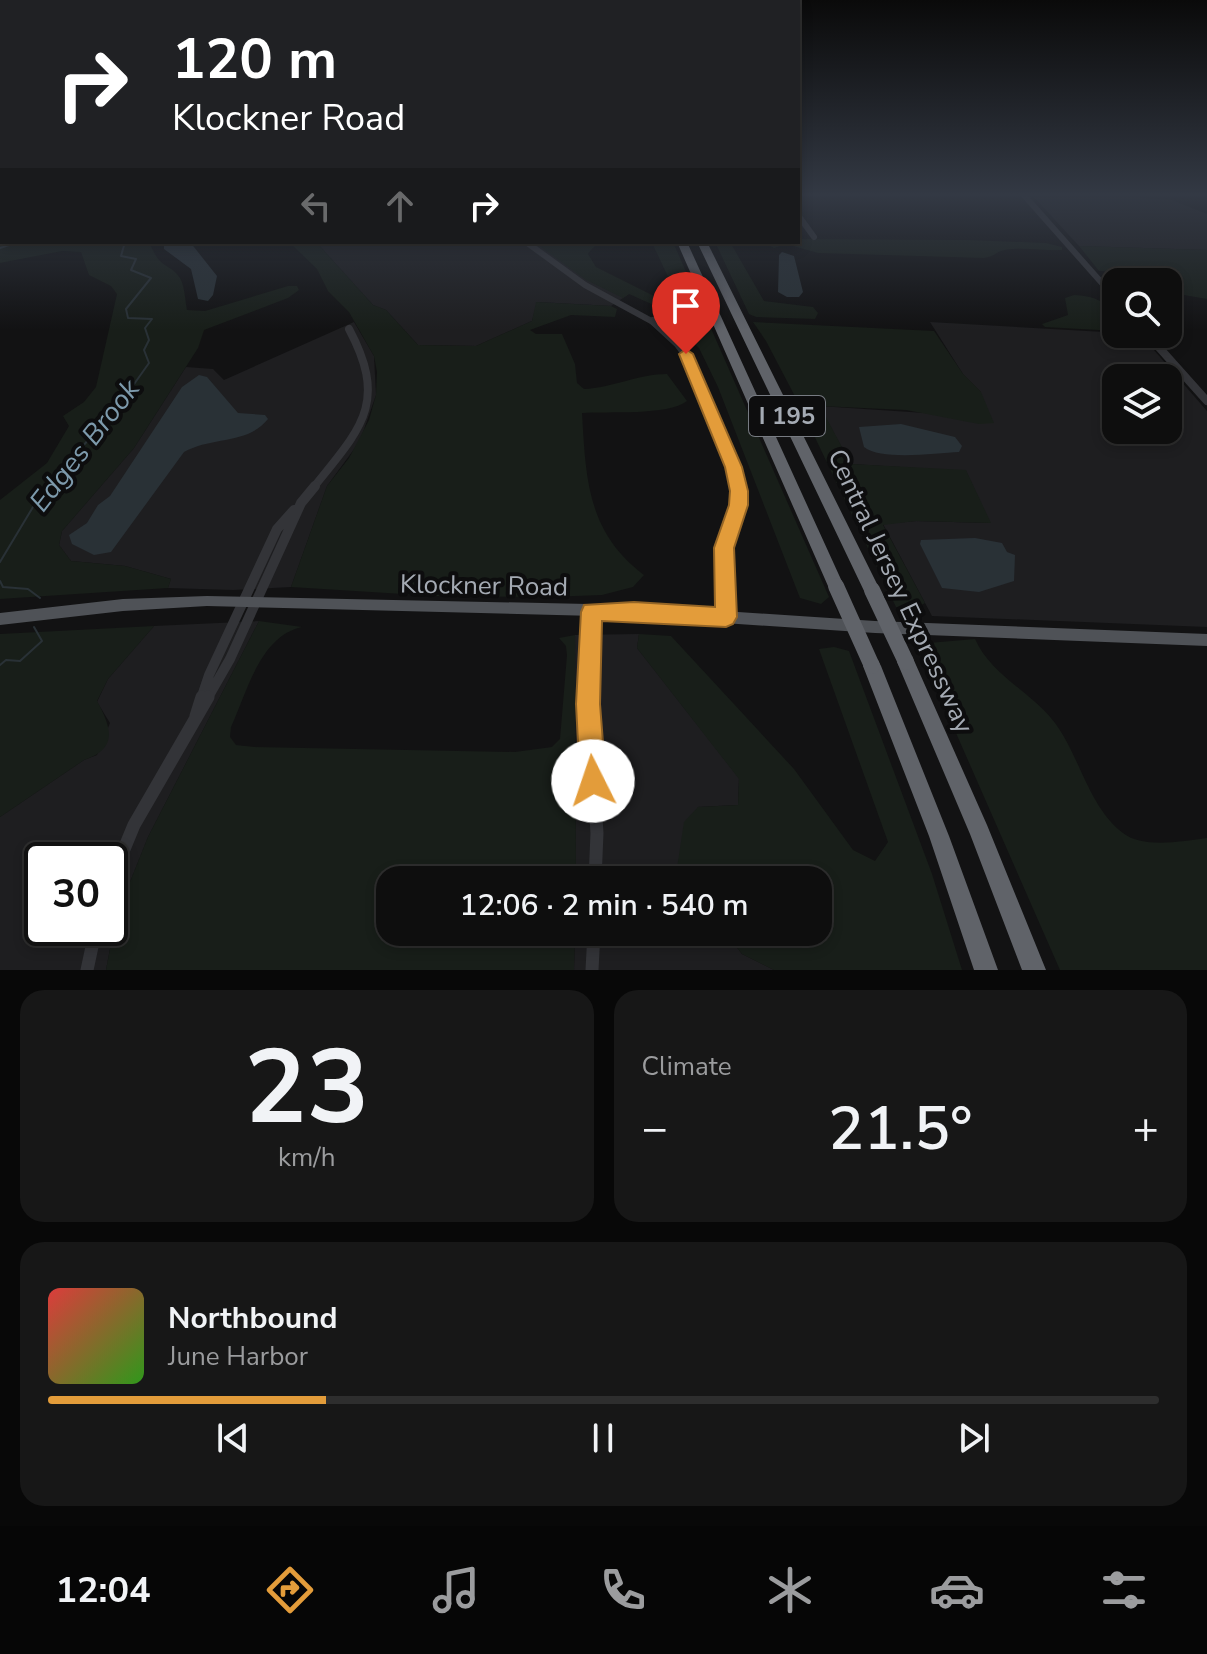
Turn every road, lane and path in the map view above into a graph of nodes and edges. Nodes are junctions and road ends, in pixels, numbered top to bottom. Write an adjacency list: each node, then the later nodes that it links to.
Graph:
1 (1063, 239): 5 (street)
2 (529, 244): 11 (street)
3 (683, 244): 20 (highway, Central Jersey Expressway / I 195, bridge)
4 (703, 244): 21 (highway, Central Jersey Expressway / I 195, bridge)
5 (1102, 283)
6 (349, 329): 9 (street)
7 (1160, 348): 8 (street)
8 (1207, 401)
9 (250, 602): 10 (main road, Klockner Road); 12 (main road, Klockner Road); 14 (street)
10 (592, 612): 11 (main road, Klockner Road); 15 (street)
11 (726, 617): 13 (main road, Klockner Road)
12 (0, 619)
13 (1207, 640)
14 (127, 842)
15 (596, 866)
16 (92, 946): 18 (street)
17 (593, 946): 19 (street)
18 (87, 970)
19 (592, 970)
20 (986, 970)
21 (1034, 970)

